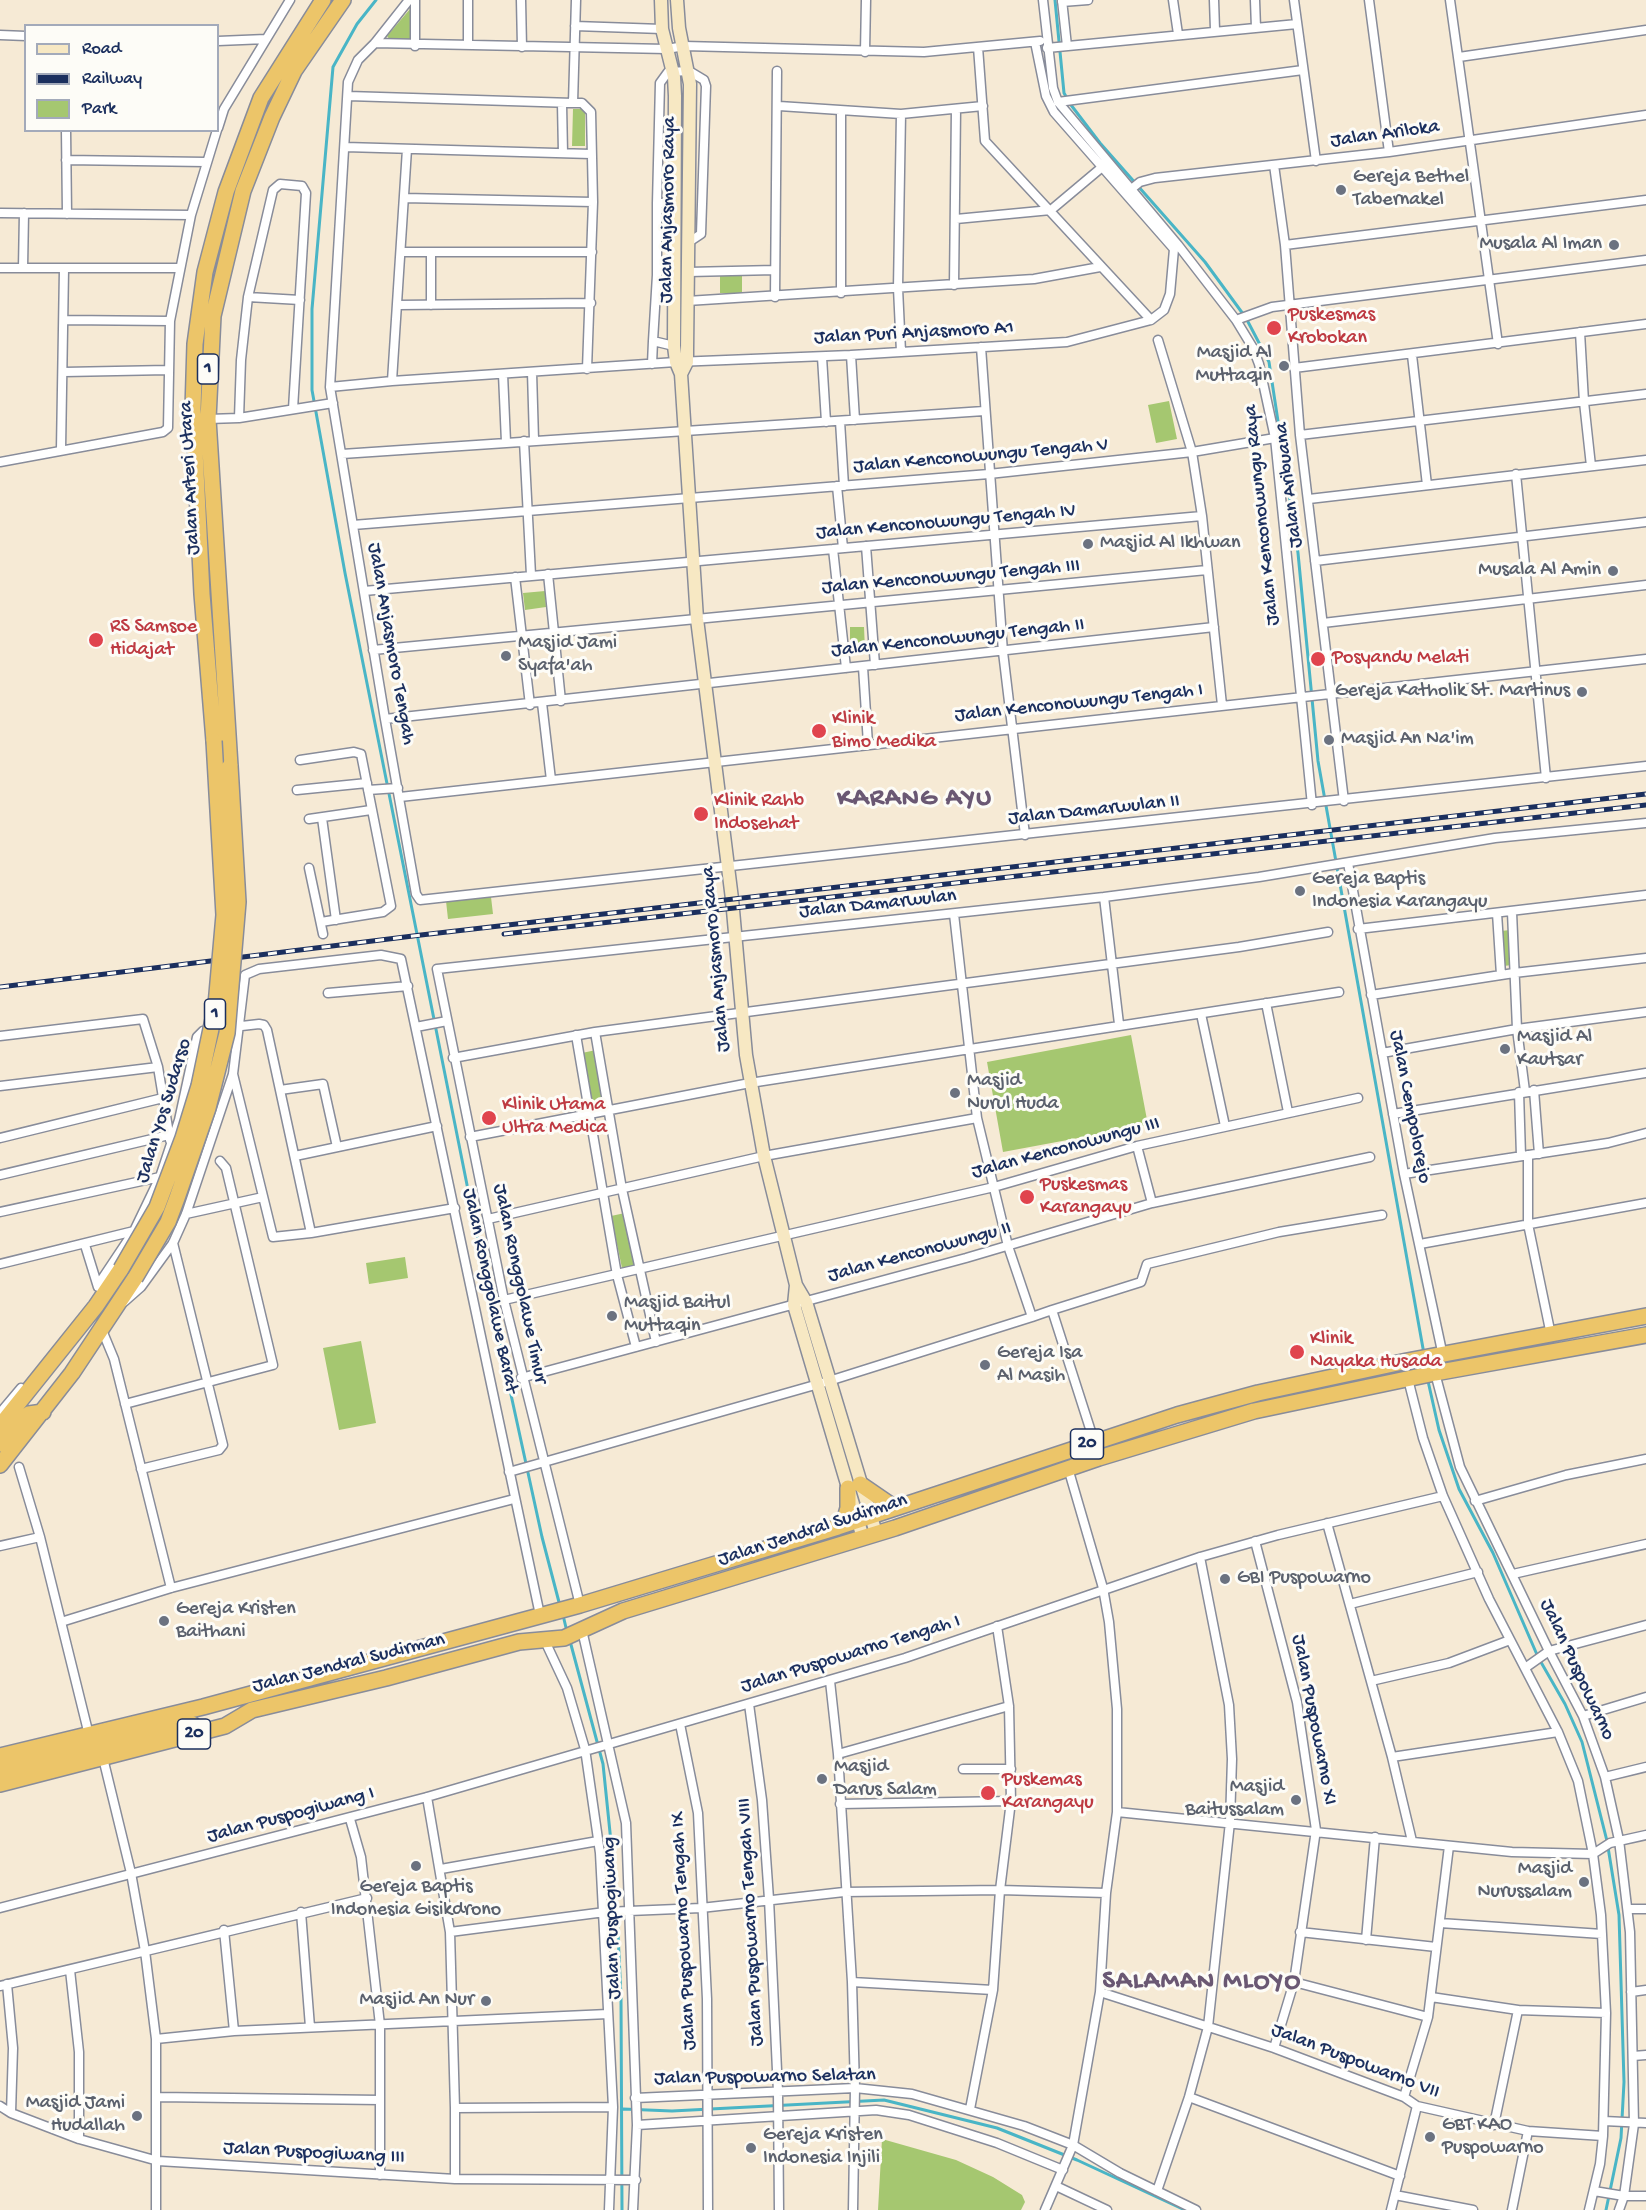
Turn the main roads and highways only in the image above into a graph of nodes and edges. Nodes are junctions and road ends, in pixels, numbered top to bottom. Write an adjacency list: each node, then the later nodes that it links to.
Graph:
1 (323, 0): 3 (highway, Jalan Arteri Utara / 1)
2 (343, 0): 4 (highway, Jalan Arteri Utara / 1)
3 (213, 741): 8 (highway, Jalan Yos Sudarso / 1, bridge)
4 (230, 766): 7 (highway, Jalan Yos Sudarso / 1, bridge)
5 (1646, 1316): 10 (highway, Jalan Jendral Sudirman / 20)
6 (1646, 1335): 12 (highway, Jalan Jendral Sudirman / 20)
7 (43, 1412): 8 (highway); 9 (highway, 1)
8 (2, 1436)
9 (0, 1465)
10 (895, 1508): 11 (highway, Jalan Jendral Sudirman / 20); 11 (highway)
11 (843, 1525): 13 (highway, Jalan Jendral Sudirman / 20)
12 (252, 1710): 14 (highway, 20); 15 (highway, Jalan Jendral Sudirman / 20)
13 (0, 1756)
14 (0, 1770)
15 (0, 1784)

